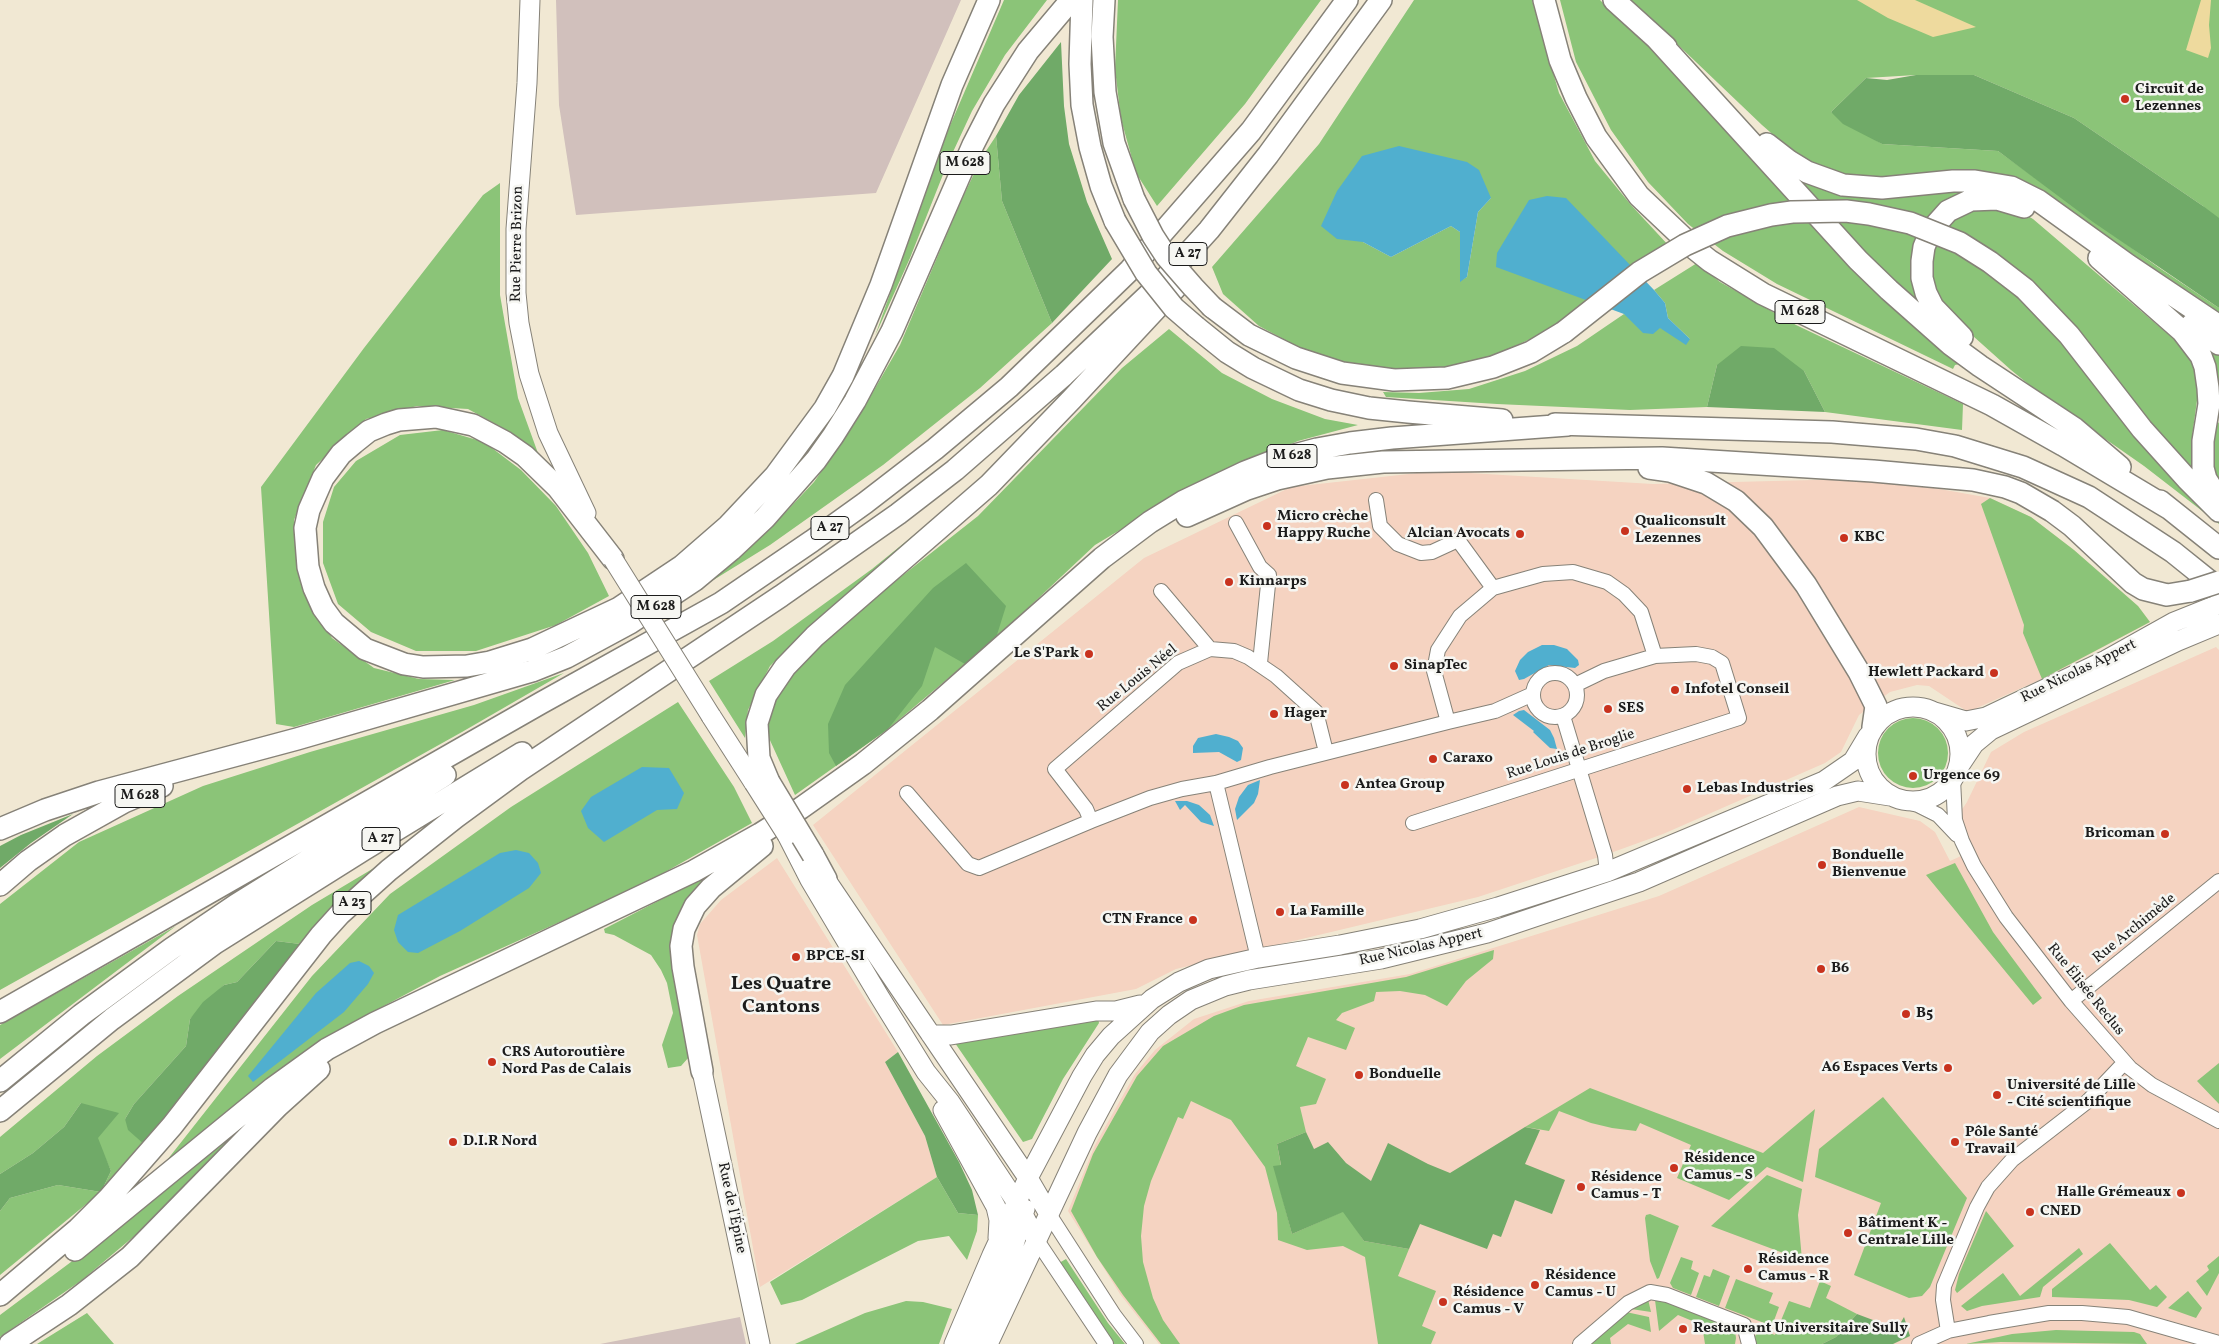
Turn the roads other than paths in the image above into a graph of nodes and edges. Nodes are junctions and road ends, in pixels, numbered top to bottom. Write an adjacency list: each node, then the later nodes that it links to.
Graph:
1 (530, 0): 24 (main road, Rue Pierre Brizon)
2 (989, 0): 24 (highway)
3 (1070, 0): 44 (highway, M 628)
4 (1082, 0): 16 (highway, M 628, bridge)
5 (1104, 0): 21 (highway, bridge)
6 (1347, 0): 31 (highway, A 27)
7 (1382, 0): 29 (highway, A 27); 48 (highway)
8 (1544, 0): 20 (highway, M 628)
9 (1614, 0): 10 (highway, M 628)
10 (1656, 38): 12 (highway, M 628); 14 (highway, M 628)
11 (2098, 258): 13 (highway, M 628); 14 (highway, M 628); 15 (highway, M 628)
12 (2219, 326)
13 (2219, 344)
14 (2025, 395): 20 (highway, M 628)
15 (2212, 416): 19 (highway, M 628)
16 (1568, 425): 27 (highway, M 628); 30 (highway, M 628)
17 (1542, 460): 25 (highway, M 628, bridge); 30 (highway, M 628); 43 (highway)
18 (1376, 500): 26 (street)
19 (2219, 500)
20 (2170, 509): 23 (highway, M 628)
21 (2219, 511)
22 (1236, 523): 36 (street)
23 (2219, 548)
24 (613, 559): 48 (main road, Rue Pierre Brizon, bridge)
25 (2219, 582)
26 (1493, 588): 35 (street); 42 (street)
27 (2219, 589)
28 (1161, 592): 34 (street)
29 (781, 596): 72 (highway, A 27); 79 (highway, A 23)
30 (1055, 598): 39 (highway, M 628)
31 (721, 602): 66 (highway); 71 (highway, A 27)
32 (2219, 604): 40 (main road, Rue Nicolas Appert)
33 (2211, 627): 47 (main road, Rue Nicolas Appert)
34 (1210, 649): 36 (street, Rue Louis Néel); 52 (street, Rue Louis Néel)
35 (1655, 656): 37 (street); 46 (street, Rue Louis de Broglie)
36 (1260, 663): 45 (street, Rue Louis Néel)
37 (1575, 685): 38 (street); 41 (street)
38 (1533, 694): 41 (street); 42 (street)
39 (930, 710): 65 (highway, M 628); 69 (highway)
40 (1935, 712): 43 (main road); 47 (main road)
41 (1562, 716): 46 (street)
42 (1448, 722): 45 (street)
43 (1871, 732): 51 (main road); 57 (main road, Rue Nicolas Appert)
44 (297, 739): 54 (highway, M 628); 60 (highway, M 628)
45 (1326, 752): 49 (street)
46 (1578, 769): 53 (street, Rue Louis de Broglie); 57 (street)
47 (1955, 773): 51 (main road); 55 (street, Rue Élisée Reclus)
48 (762, 783): 56 (highway, bridge); 56 (main road, Rue Pierre Brizon, bridge)
49 (1216, 783): 52 (street); 61 (street)
50 (907, 792): 52 (street)
51 (1896, 798): 55 (street, Rue Élisée Reclus); 76 (main road, Rue Nicolas Appert)
52 (1091, 821)
53 (1413, 823)
54 (0, 828)
55 (1962, 841): 64 (street, Rue Élisée Reclus)
56 (808, 860): 58 (highway); 70 (main road, Rue Pierre Brizon)
57 (1607, 872): 61 (main road, Rue Nicolas Appert)
58 (826, 879): 67 (main road)
59 (2219, 881): 64 (street, Rue Archimède)
60 (0, 885)
61 (1258, 958): 62 (main road, Rue Nicolas Appert)
62 (1227, 964): 63 (main road, Rue Nicolas Appert); 74 (main road, Rue Nicolas Appert)
63 (1152, 999): 67 (main road); 74 (main road, Rue Nicolas Appert)
64 (2071, 1001): 68 (street, Rue Élisée Reclus)
65 (406, 1009): 80 (highway); 84 (highway)
66 (0, 1012)
67 (931, 1035): 74 (main road)
68 (2124, 1063): 73 (street, Rue Élisée Reclus); 81 (street)
69 (702, 1071): 85 (main road, Rue de l'Épine)
70 (926, 1072): 75 (main road); 78 (main road)
71 (0, 1081)
72 (0, 1111)
73 (2219, 1121)
74 (1033, 1186): 75 (main road); 76 (main road); 77 (main road, Rue Nicolas Appert)
75 (1020, 1209): 77 (main road); 78 (main road)
76 (1049, 1214): 77 (main road, Rue Nicolas Appert); 88 (street)
77 (1036, 1239): 78 (main road, Rue Nicolas Appert); 87 (street)
78 (998, 1272): 82 (main road); 82 (main road)
79 (0, 1295)
80 (0, 1299)
81 (1948, 1331): 83 (street); 91 (street)
82 (978, 1336): 86 (main road)
83 (2219, 1343)
84 (10, 1344)
85 (760, 1344)
86 (954, 1344)
87 (1106, 1344)
88 (1136, 1344)
89 (1580, 1344): 90 (street)
90 (1749, 1344)
91 (1919, 1344)

